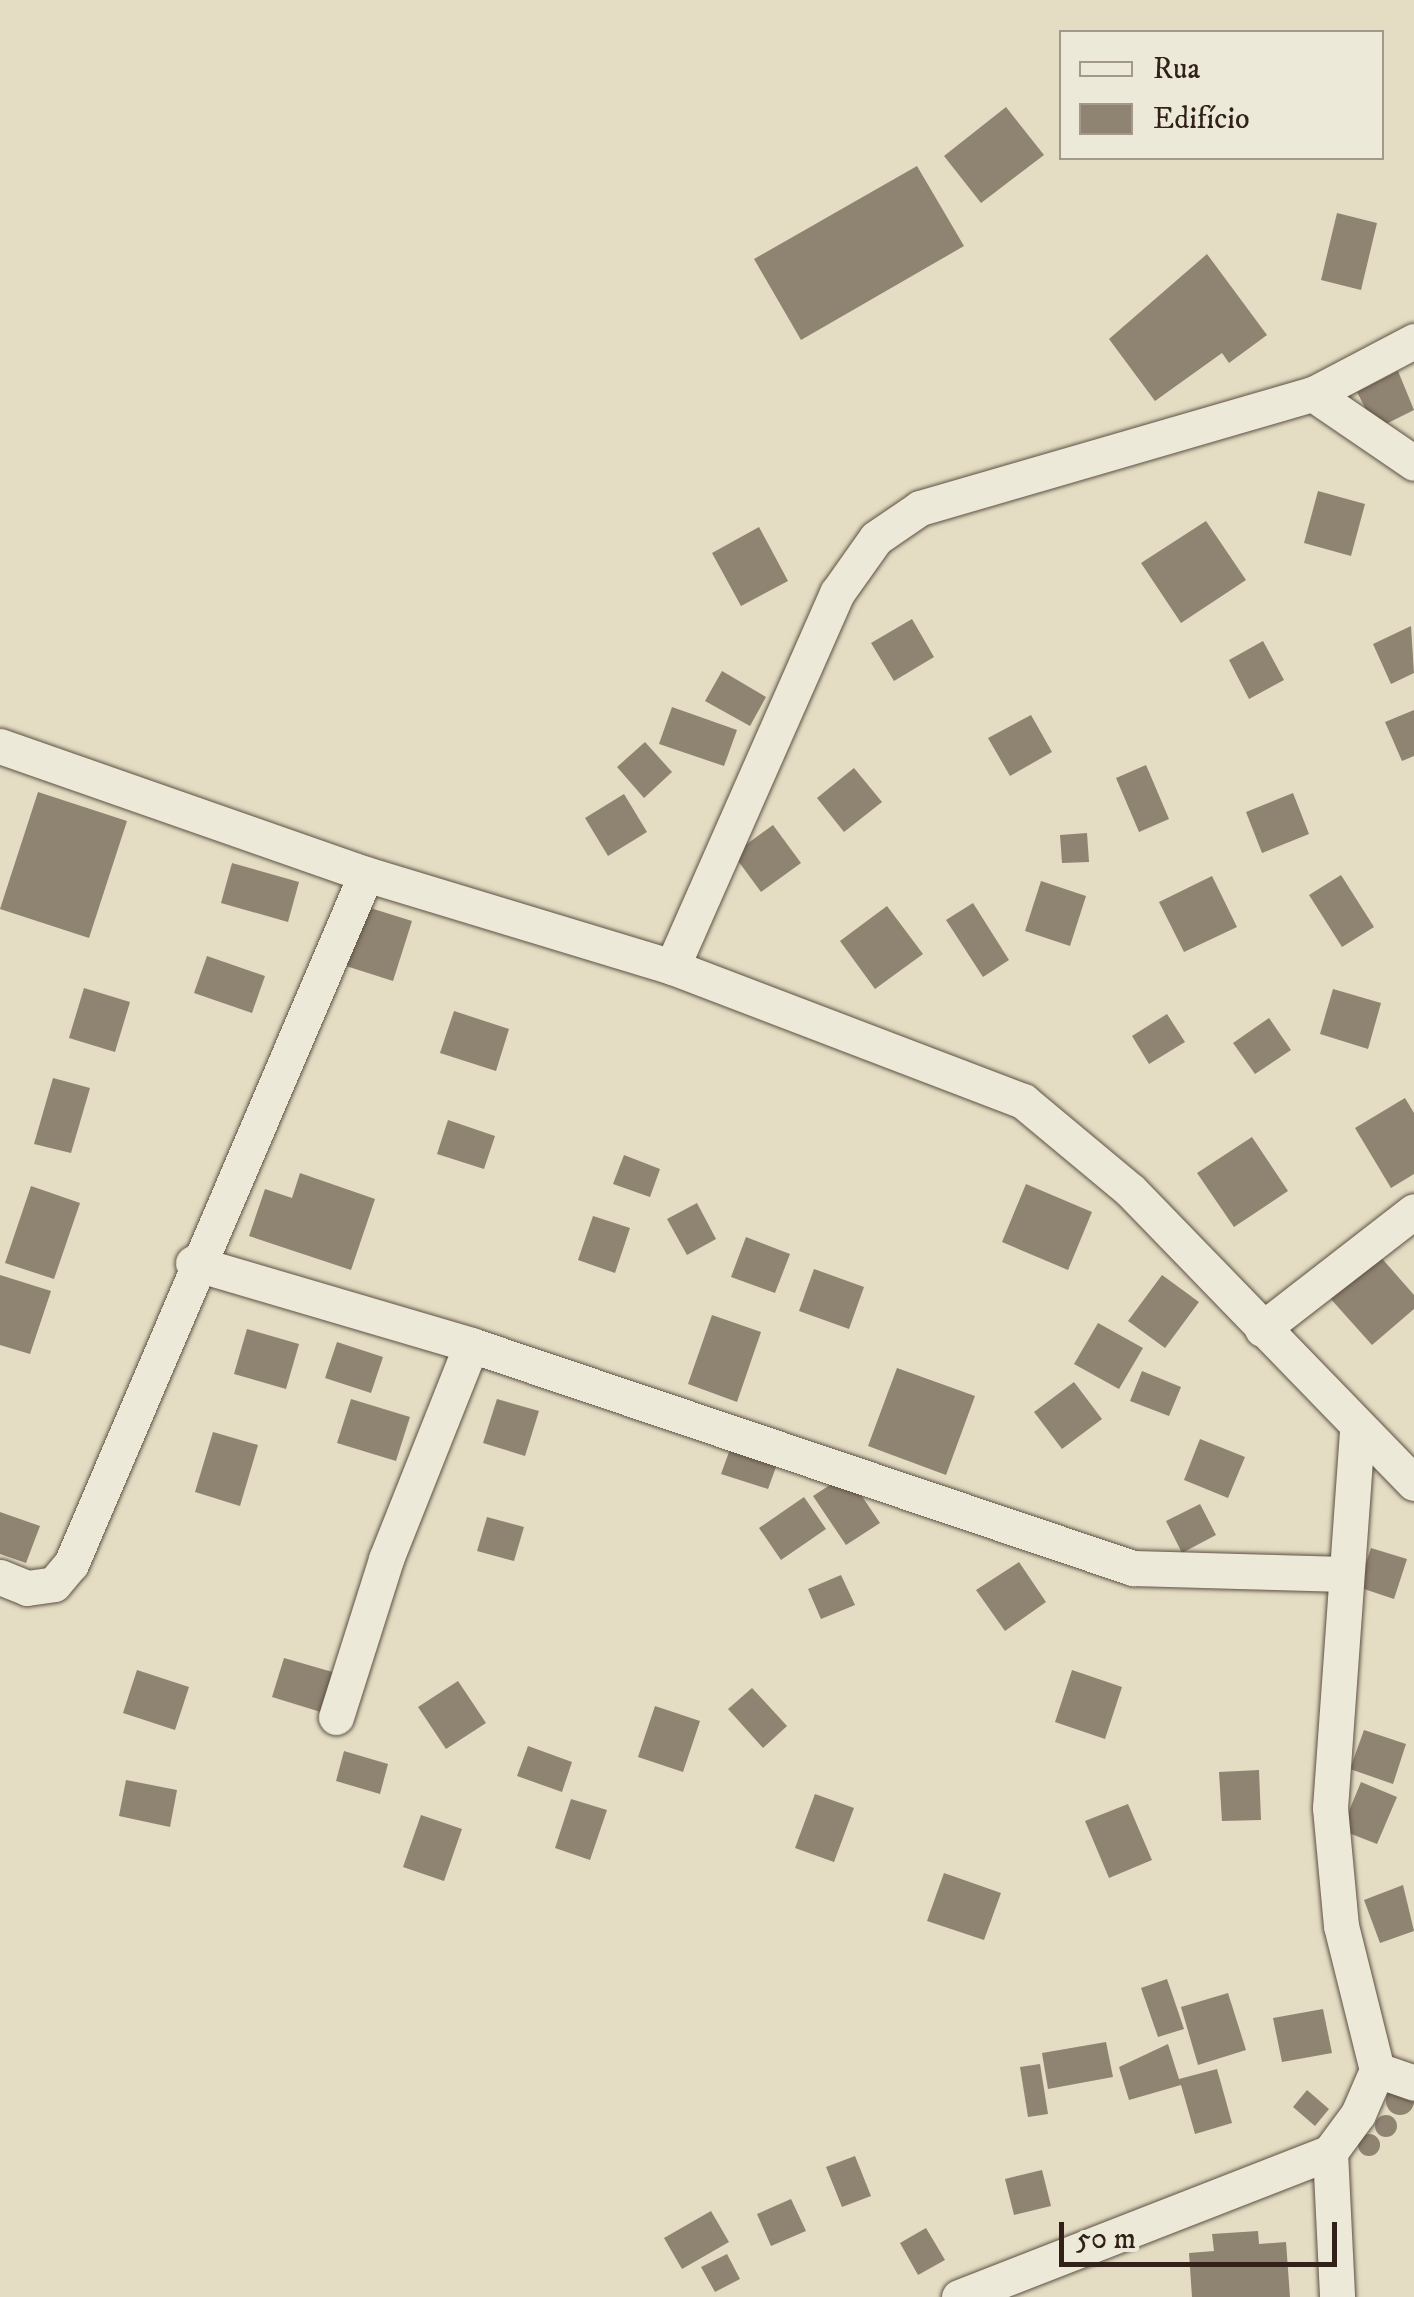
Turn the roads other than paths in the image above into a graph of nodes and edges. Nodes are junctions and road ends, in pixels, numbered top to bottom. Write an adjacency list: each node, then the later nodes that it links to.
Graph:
1 (1414, 341): 2 (street)
2 (1312, 394): 3 (street); 6 (street)
3 (1414, 463)
4 (0, 746): 5 (street)
5 (366, 874): 6 (street); 8 (street)
6 (672, 967): 9 (street)
7 (1414, 1210): 9 (street)
8 (193, 1263): 10 (street); 14 (street)
9 (1262, 1329): 11 (street)
10 (471, 1344): 13 (street); 15 (street)
11 (1357, 1427): 12 (street); 13 (street)
12 (1414, 1483)
13 (1345, 1574): 16 (street)
14 (0, 1577)
15 (336, 1717)
16 (1378, 2070): 17 (street); 18 (street)
17 (1414, 2083)
18 (1330, 2152): 19 (street); 20 (street)
19 (959, 2297)
20 (1337, 2297)

